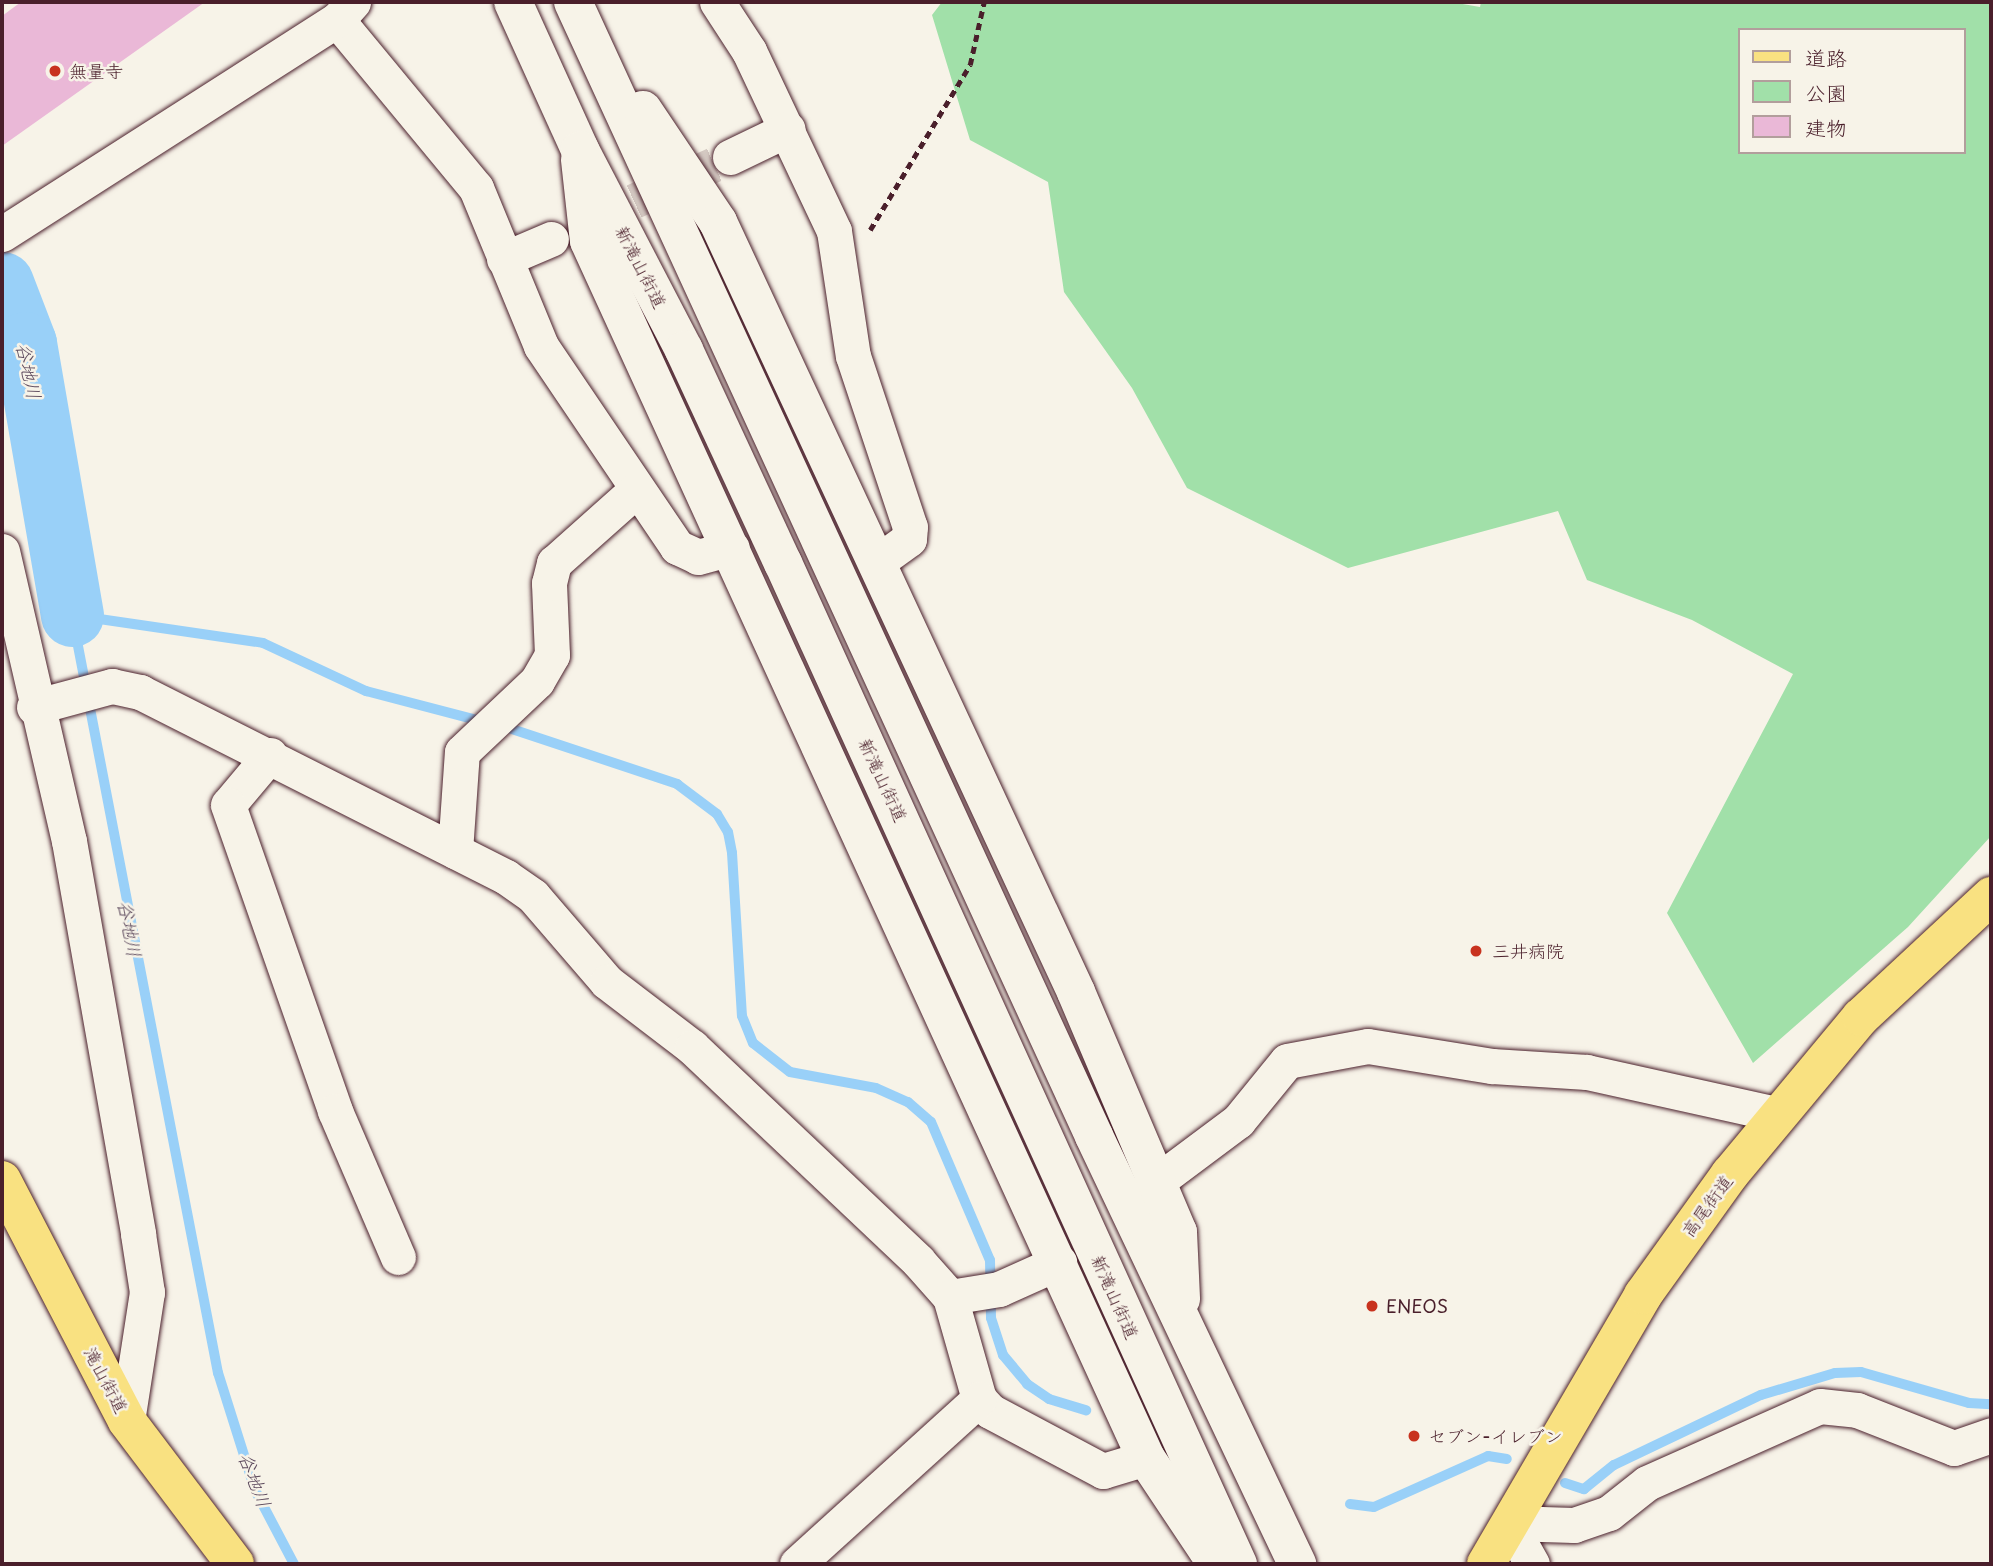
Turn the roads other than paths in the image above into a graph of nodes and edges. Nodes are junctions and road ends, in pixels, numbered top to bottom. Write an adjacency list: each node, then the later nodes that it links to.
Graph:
1 (513, 2): 6 (main road, 新滝山街道)
2 (718, 2): 5 (street)
3 (577, 10): 14 (main road); 25 (main road)
4 (345, 11): 8 (street); 10 (street)
5 (788, 129): 7 (street); 14 (street)
6 (580, 150): 12 (main road); 35 (main road, 新滝山街道)
7 (730, 157)
8 (10, 228)
9 (551, 239): 10 (street)
10 (504, 259): 11 (street)
11 (636, 489): 12 (street); 17 (street)
12 (732, 548): 23 (main road)
13 (2, 551): 15 (street)
14 (877, 562): 21 (main road)
15 (39, 706): 16 (street); 27 (street)
16 (270, 755): 17 (street); 22 (street)
17 (454, 851): 24 (street)
18 (1991, 896): 19 (main road, 高尾街道)
19 (1777, 1114): 21 (street); 30 (main road, 高尾街道)
20 (2, 1180): 27 (main road, 滝山街道)
21 (1159, 1180): 25 (main road)
22 (398, 1256)
23 (1059, 1262): 24 (street); 29 (main road)
24 (972, 1293): 26 (street)
25 (1181, 1312): 31 (main road)
26 (979, 1399): 29 (street); 33 (street)
27 (127, 1421): 32 (main road, 滝山街道)
28 (1991, 1434): 30 (street)
29 (1146, 1458): 34 (main road)
30 (1509, 1523): 36 (main road, 高尾街道); 37 (street)
31 (1297, 1562)
32 (235, 1564)
33 (797, 1564)
34 (1218, 1564)
35 (1238, 1564)
36 (1486, 1564)
37 (1532, 1564)

